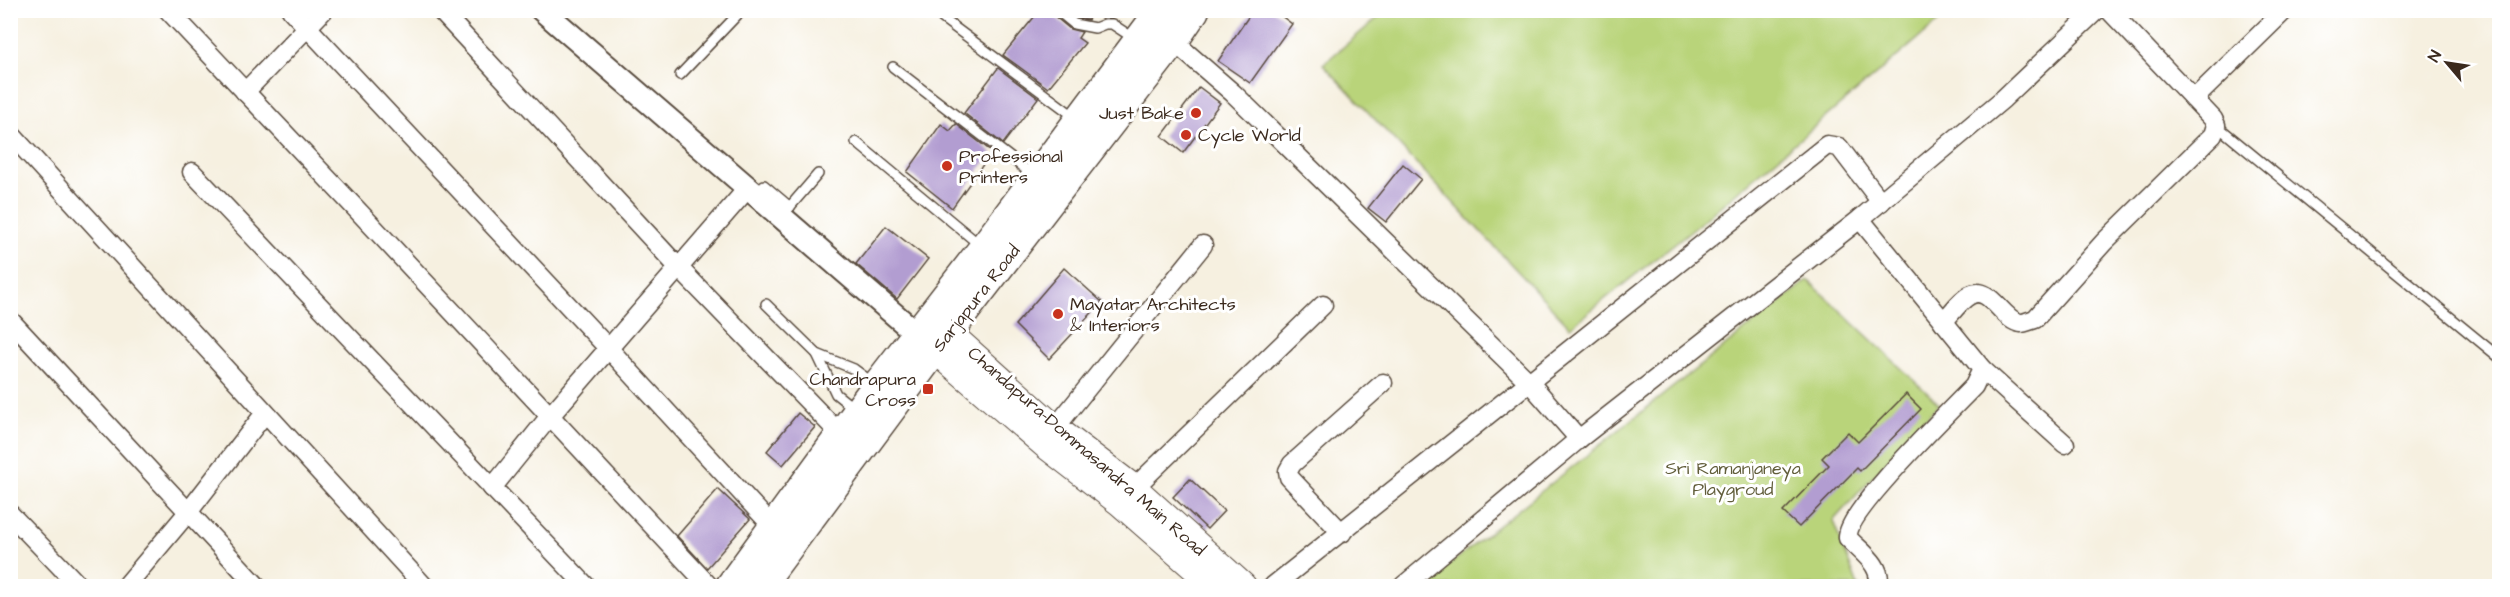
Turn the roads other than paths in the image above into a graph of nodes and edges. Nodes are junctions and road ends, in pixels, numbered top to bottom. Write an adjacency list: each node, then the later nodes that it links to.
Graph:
1 (168, 10): 19 (street)
2 (291, 10): 14 (street)
3 (324, 10): 14 (street)
4 (440, 10): 34 (street)
5 (542, 10): 28 (street)
6 (742, 10): 18 (lane)
7 (1057, 10): 15 (lane)
8 (1162, 10): 15 (main road, Sarjapura Road)
9 (1194, 10): 16 (main road, Sarjapura Road)
10 (2097, 10): 29 (street)
11 (2109, 10): 20 (street)
12 (2285, 10): 20 (street)
13 (942, 18): 21 (lane)
14 (308, 27): 19 (street); 40 (street)
15 (1139, 41): 21 (main road, Sarjapura Road)
16 (1173, 41): 39 (main road, Sarjapura Road); 45 (street)
17 (893, 66): 27 (lane)
18 (680, 75)
19 (245, 92): 48 (street)
20 (2194, 99): 22 (street)
21 (1080, 121): 27 (main road, Sarjapura Road)
22 (2216, 125): 38 (street); 42 (lane)
23 (11, 135): 47 (street)
24 (856, 142): 33 (lane)
25 (192, 171): 54 (street)
26 (818, 174): 30 (lane)
27 (1037, 178): 33 (main road, Sarjapura Road)
28 (756, 187): 30 (street); 34 (street)
29 (1881, 202): 31 (street); 45 (street)
30 (785, 212): 39 (street)
31 (1860, 219): 38 (street); 51 (street)
32 (1203, 245): 50 (street)
33 (984, 248): 39 (main road, Sarjapura Road)
34 (679, 268): 40 (street); 49 (street)
35 (766, 304): 41 (lane)
36 (1323, 305): 53 (street)
37 (10, 320): 55 (street)
38 (1943, 322): 43 (street)
39 (933, 334): 46 (main road, Sarjapura Road); 50 (main road, Chandapura-Dommasandra Main Road); 66 (main road, Sarjapura Road); 67 (main road, Chandapura-Dommasandra Main Road)
40 (609, 349): 48 (street); 57 (street)
41 (817, 354): 46 (lane); 49 (lane)
42 (2499, 358)
43 (1982, 369): 52 (street); 71 (street)
44 (1383, 383): 58 (street)
45 (1530, 383): 51 (street); 58 (street)
46 (877, 386): 49 (main road, Sarjapura Road)
47 (265, 413): 55 (street); 62 (street)
48 (550, 416): 54 (street); 64 (street)
49 (850, 423): 57 (main road, Sarjapura Road)
50 (1055, 428): 53 (main road, Chandapura-Dommasandra Main Road)
51 (1579, 439): 70 (street)
52 (2065, 444)
53 (1134, 488): 68 (main road, Chandapura-Dommasandra Main Road)
54 (492, 489): 63 (street)
55 (189, 511): 60 (street); 61 (street)
56 (10, 514): 59 (street)
57 (774, 528): 65 (main road, Sarjapura Road)
58 (1342, 533): 69 (street)
59 (79, 586)
60 (126, 586)
61 (257, 586)
62 (424, 586)
63 (586, 586)
64 (709, 586)
65 (730, 586)
66 (759, 586)
67 (1215, 586)
68 (1243, 586)
69 (1273, 586)
70 (1403, 586)
71 (1878, 586)

